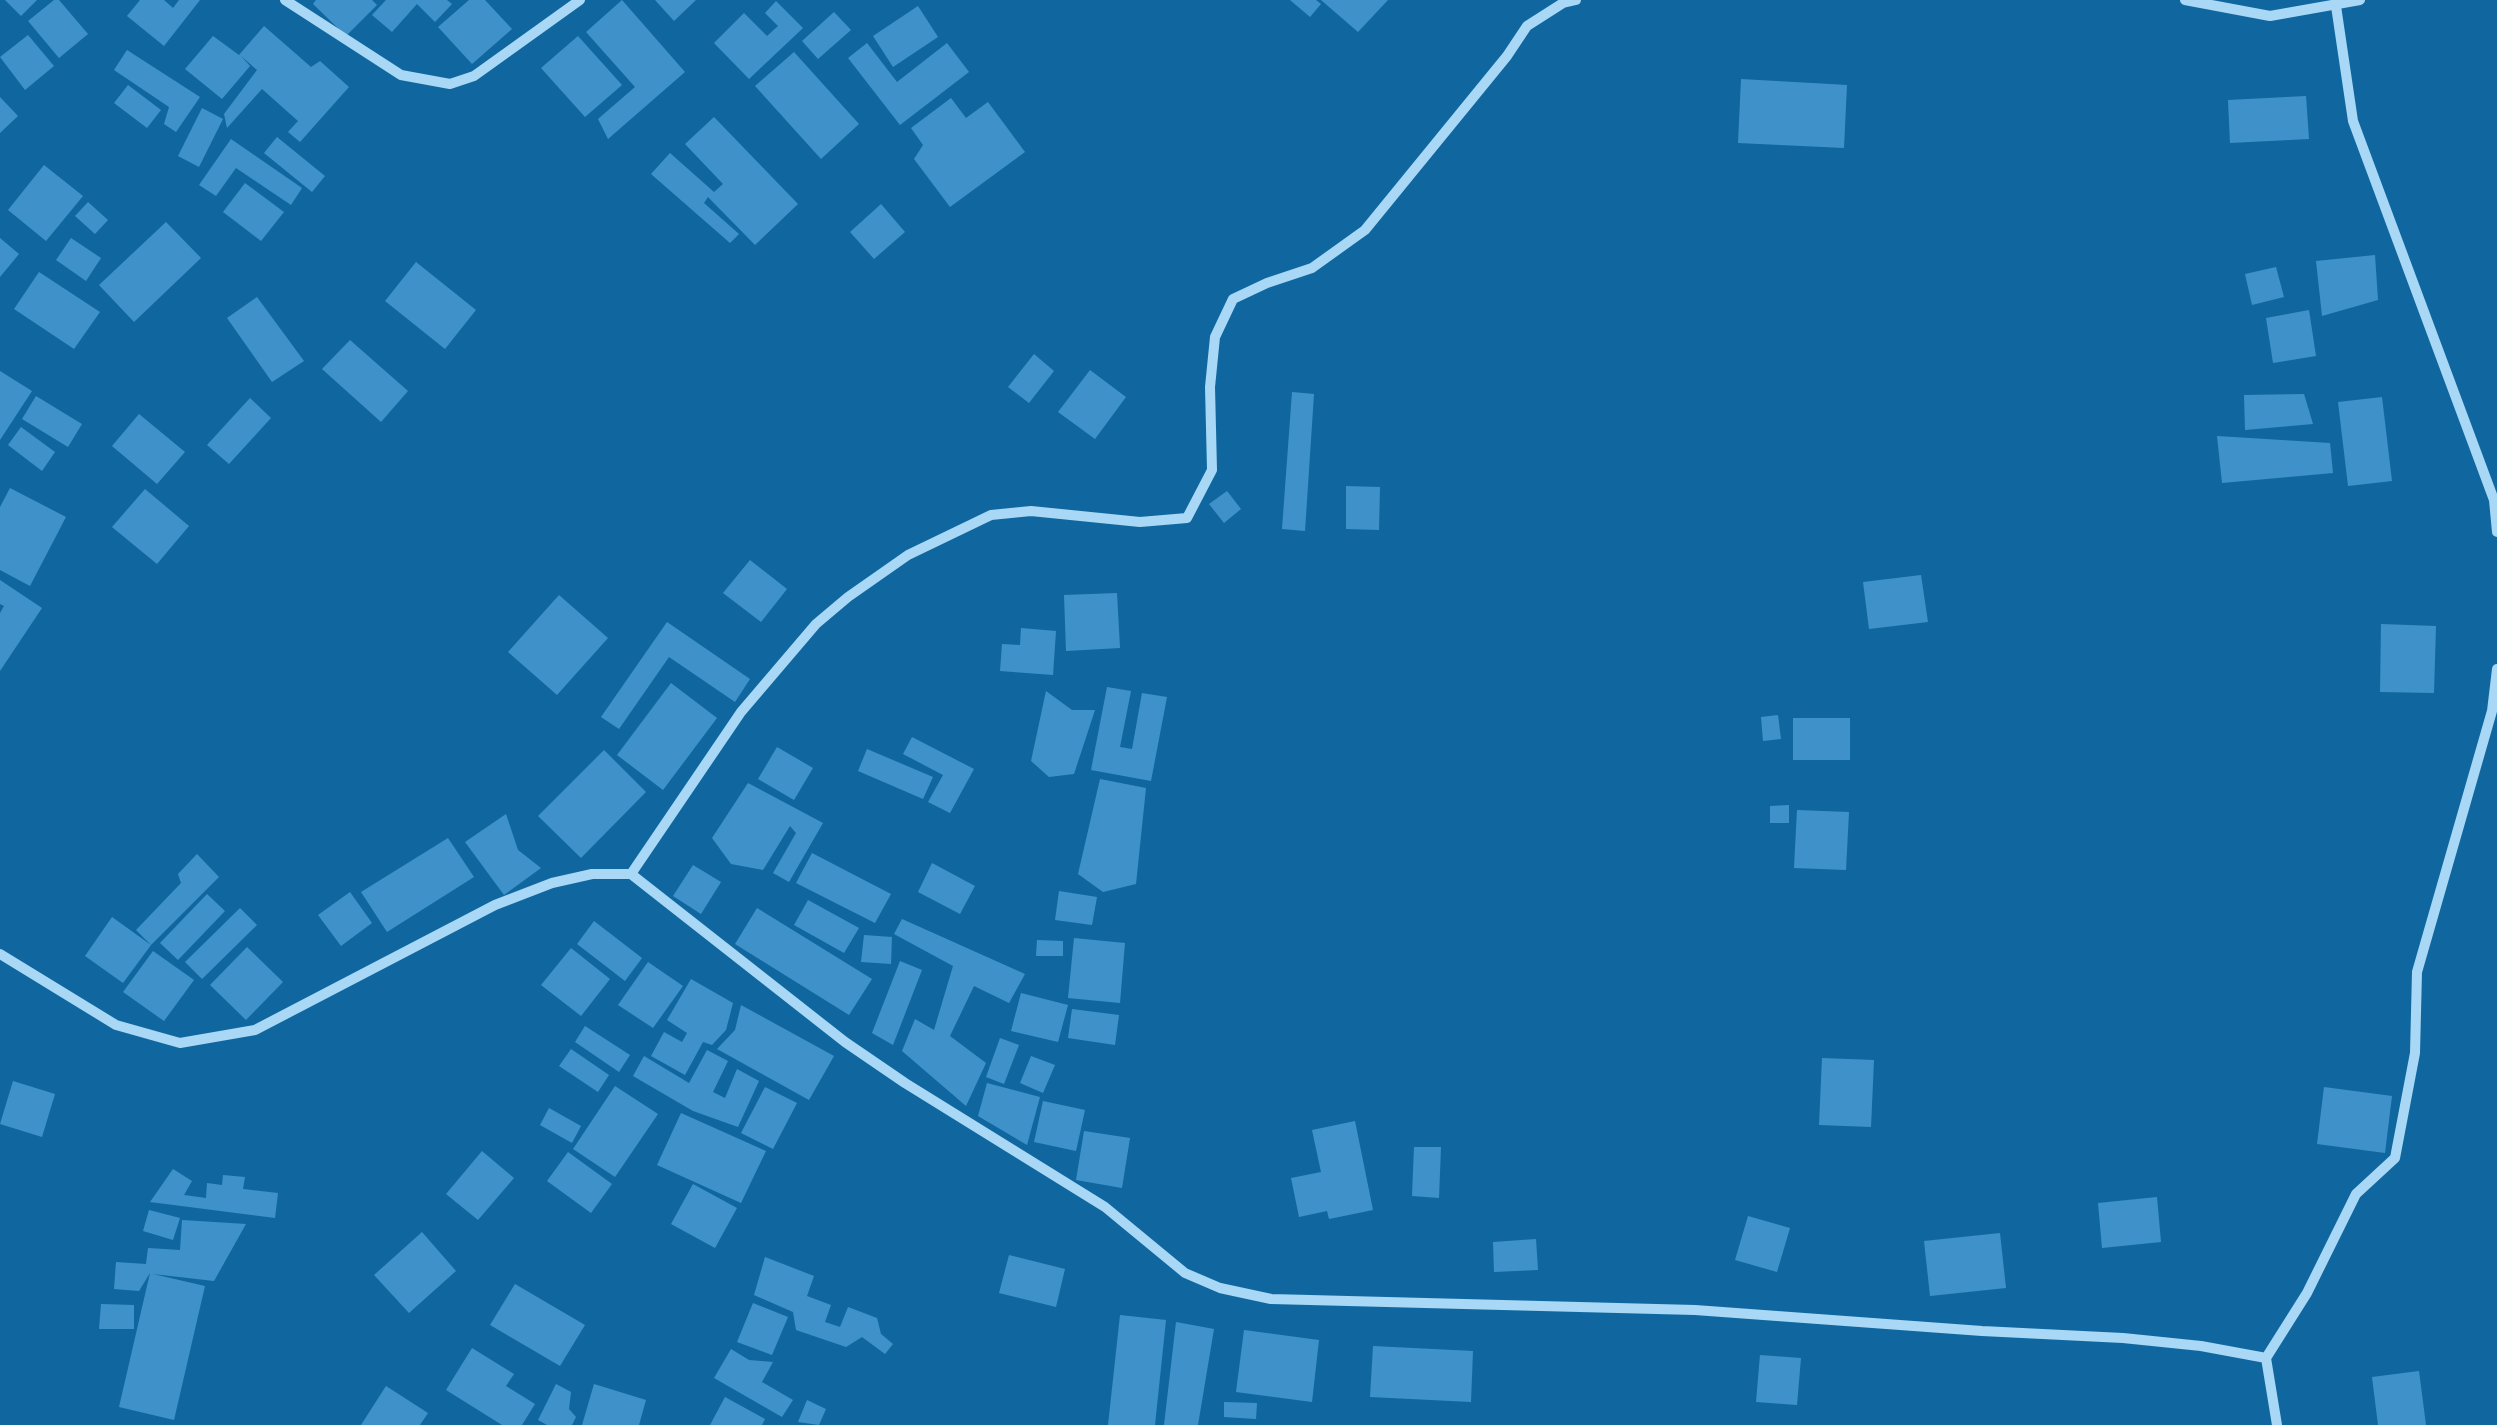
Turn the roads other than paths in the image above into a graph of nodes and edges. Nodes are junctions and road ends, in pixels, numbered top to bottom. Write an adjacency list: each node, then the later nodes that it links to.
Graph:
1 (285, 0): 2 (street)
2 (580, 0)
3 (1576, 0): 9 (street)
4 (2184, 0): 6 (street)
5 (2360, 0): 6 (street)
6 (2336, 6): 7 (street)
7 (2497, 532)
8 (2497, 669): 11 (street)
9 (631, 874): 10 (street); 11 (street)
10 (0, 954)
11 (2266, 1358): 12 (street)
12 (2277, 1425)

